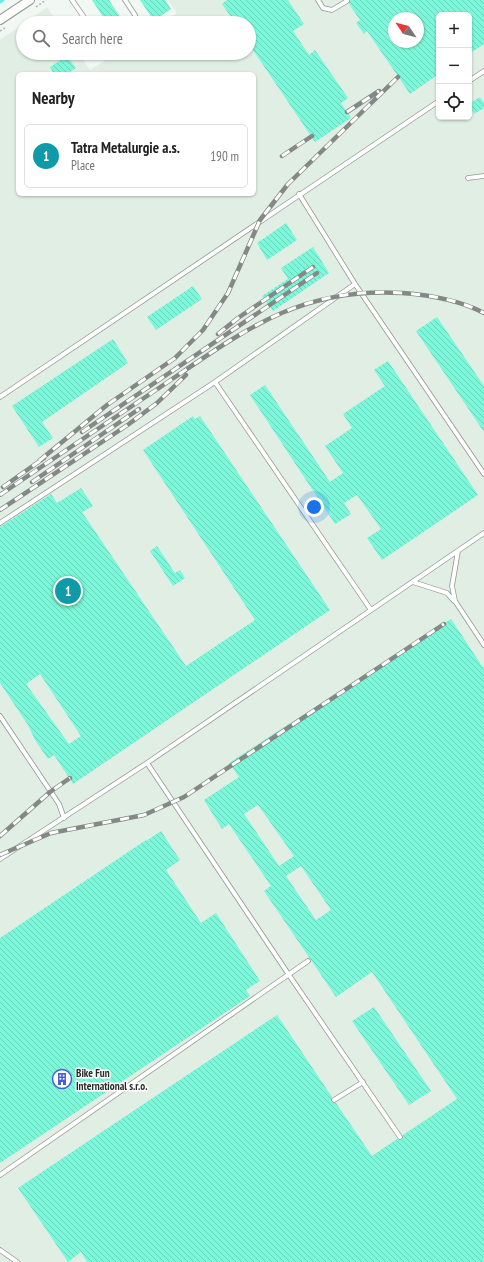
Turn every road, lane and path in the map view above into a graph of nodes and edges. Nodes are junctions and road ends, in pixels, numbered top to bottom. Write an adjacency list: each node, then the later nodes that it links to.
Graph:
1 (30, 0): 8 (street)
2 (72, 0): 7 (lane)
3 (125, 0): 6 (lane)
4 (318, 0): 5 (lane)
5 (347, 1)
6 (135, 15)
7 (83, 16)
8 (0, 20)
9 (484, 71): 10 (lane)
10 (472, 79)
11 (436, 103): 14 (lane)
12 (484, 176): 13 (lane)
13 (468, 178)
14 (299, 194): 15 (lane); 17 (lane)
15 (355, 284): 16 (lane); 18 (lane)
16 (215, 382): 19 (lane); 24 (lane)
17 (0, 397)
18 (484, 474)
19 (0, 523)
20 (484, 534): 21 (lane)
21 (458, 551): 22 (lane); 23 (lane)
22 (413, 582): 23 (lane); 24 (lane)
23 (455, 601): 25 (lane)
24 (371, 610): 27 (lane)
25 (484, 645)
26 (0, 716): 28 (lane)
27 (147, 763): 28 (lane); 31 (lane)
28 (64, 818): 29 (lane)
29 (0, 859)
30 (308, 961): 31 (lane)
31 (289, 976): 32 (lane); 35 (lane)
32 (363, 1082): 33 (lane); 34 (lane)
33 (334, 1100)
34 (400, 1137)
35 (0, 1175)
36 (0, 1250): 37 (lane)
37 (17, 1262)

